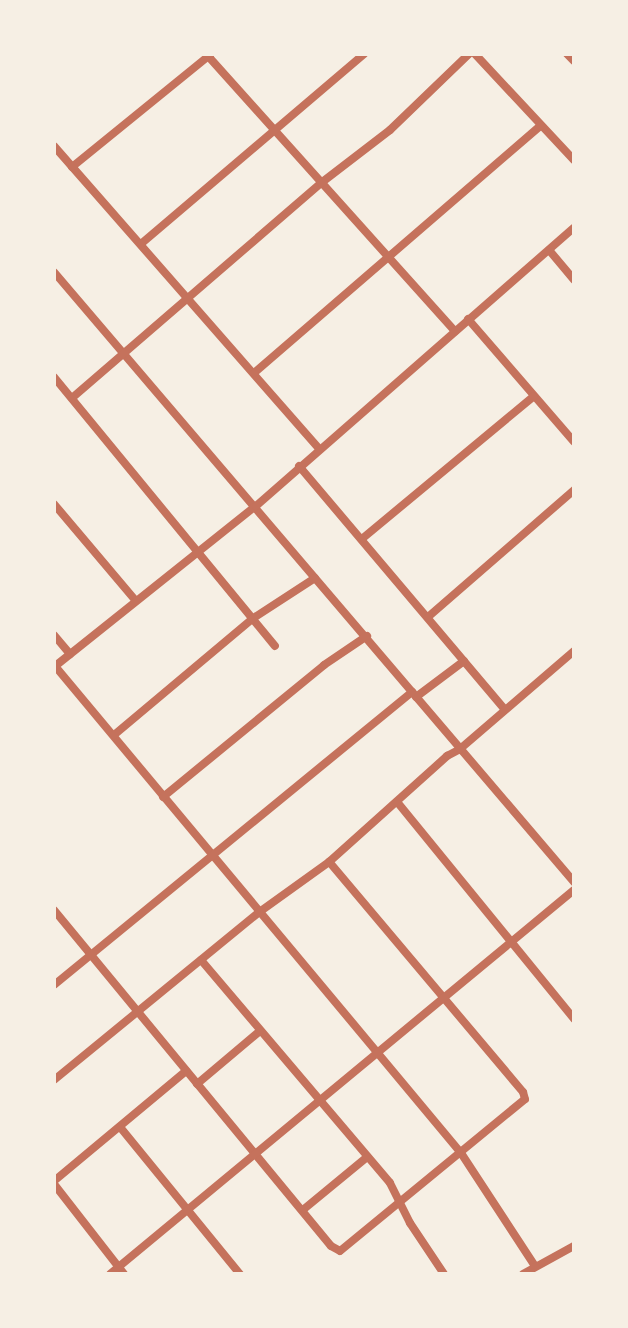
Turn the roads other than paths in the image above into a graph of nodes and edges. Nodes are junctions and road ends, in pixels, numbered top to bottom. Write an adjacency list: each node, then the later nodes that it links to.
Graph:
1 (364, 54): 7 (street)
2 (472, 54): 6 (street); 11 (street)
3 (567, 54): 5 (street)
4 (210, 55): 7 (street); 10 (street)
5 (574, 61)
6 (541, 125): 9 (street); 15 (street)
7 (274, 132): 11 (street); 13 (street)
8 (54, 146): 10 (street)
9 (574, 160)
10 (72, 167): 13 (street)
11 (321, 183): 15 (street); 18 (street)
12 (574, 228): 14 (street)
13 (142, 243): 18 (street)
14 (549, 250): 17 (street); 19 (street)
15 (388, 257): 20 (street); 22 (street)
16 (54, 272): 21 (street)
17 (574, 280)
18 (190, 298): 21 (street); 22 (street)
19 (468, 319): 20 (street); 24 (street)
20 (455, 331): 27 (street)
21 (121, 353): 25 (street); 31 (street)
22 (254, 373): 27 (street)
23 (54, 377): 25 (street)
24 (533, 397): 26 (street); 32 (street)
25 (72, 398): 33 (street)
26 (574, 442)
27 (318, 448): 28 (street)
28 (299, 466): 31 (street); 32 (street)
29 (574, 490): 36 (street)
30 (54, 504): 35 (street)
31 (256, 506): 33 (street); 34 (street)
32 (363, 538): 36 (street)
33 (199, 550): 35 (street); 37 (street)
34 (315, 578): 37 (street); 39 (street)
35 (135, 600): 42 (street)
36 (428, 617): 43 (street)
37 (252, 619): 40 (street); 47 (street)
38 (54, 635): 42 (street)
39 (367, 636): 45 (street); 49 (street)
40 (275, 646)
41 (574, 651): 46 (street)
42 (70, 654): 44 (street)
43 (464, 661): 45 (street); 46 (street)
44 (55, 667): 47 (street)
45 (414, 694): 48 (street); 51 (street)
46 (505, 710): 48 (street)
47 (114, 735): 49 (street)
48 (460, 749): 50 (street); 53 (street)
49 (163, 797): 51 (street)
50 (398, 803): 52 (street); 57 (street)
51 (210, 856): 56 (street); 58 (street)
52 (329, 862): 56 (street); 61 (street)
53 (574, 882)
54 (574, 890): 57 (street)
55 (54, 910): 58 (street)
56 (258, 913): 59 (street); 65 (street)
57 (509, 942): 61 (street); 63 (street)
58 (91, 955): 60 (street); 62 (street)
59 (201, 960): 62 (street); 64 (street)
60 (54, 985)
61 (442, 997): 65 (street); 72 (street)
62 (138, 1011): 66 (street); 67 (street)
63 (574, 1019)
64 (260, 1031): 68 (street); 69 (street)
65 (377, 1052): 69 (street); 72 (street)
66 (186, 1071): 68 (street); 70 (street)
67 (54, 1080)
68 (197, 1084): 71 (street)
69 (318, 1100): 71 (street); 73 (street)
70 (120, 1127): 74 (street); 76 (street)
71 (255, 1152): 76 (street); 77 (street)
72 (461, 1153): 75 (street); 79 (street)
73 (367, 1157): 75 (street); 77 (street)
74 (54, 1183): 80 (street)
75 (401, 1203): 77 (street); 83 (street)
76 (188, 1209): 80 (street); 82 (street)
77 (304, 1209)
78 (574, 1246): 79 (street)
79 (535, 1266): 84 (street)
80 (121, 1271): 81 (street)
81 (110, 1274)
82 (240, 1274)
83 (444, 1274)
84 (523, 1274)

